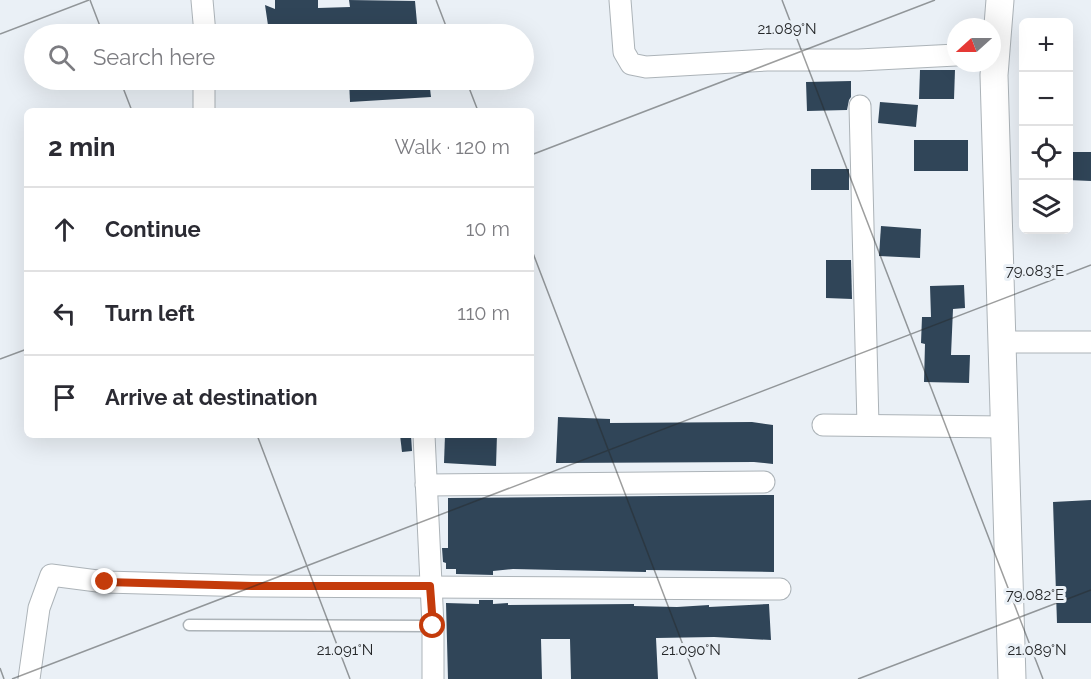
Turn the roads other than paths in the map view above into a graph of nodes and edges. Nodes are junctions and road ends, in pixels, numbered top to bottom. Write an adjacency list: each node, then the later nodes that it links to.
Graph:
1 (202, 0): 5 (street)
2 (620, 0): 6 (street)
3 (1000, 0): 4 (street)
4 (998, 18)
5 (204, 24)
6 (947, 55)
7 (994, 72): 11 (street)
8 (204, 90): 10 (street)
9 (860, 106): 14 (street)
10 (204, 108)
11 (1002, 342): 12 (street); 15 (street)
12 (1091, 342)
13 (824, 425): 14 (street)
14 (868, 426): 15 (street)
15 (1004, 427): 25 (street)
16 (424, 438): 18 (street)
17 (764, 482): 18 (street)
18 (426, 485): 19 (street)
19 (430, 586): 20 (street); 22 (street); 23 (street)
20 (780, 589)
21 (189, 625): 22 (lane)
22 (433, 626): 24 (street)
23 (29, 679)
24 (433, 679)
25 (1012, 679)

